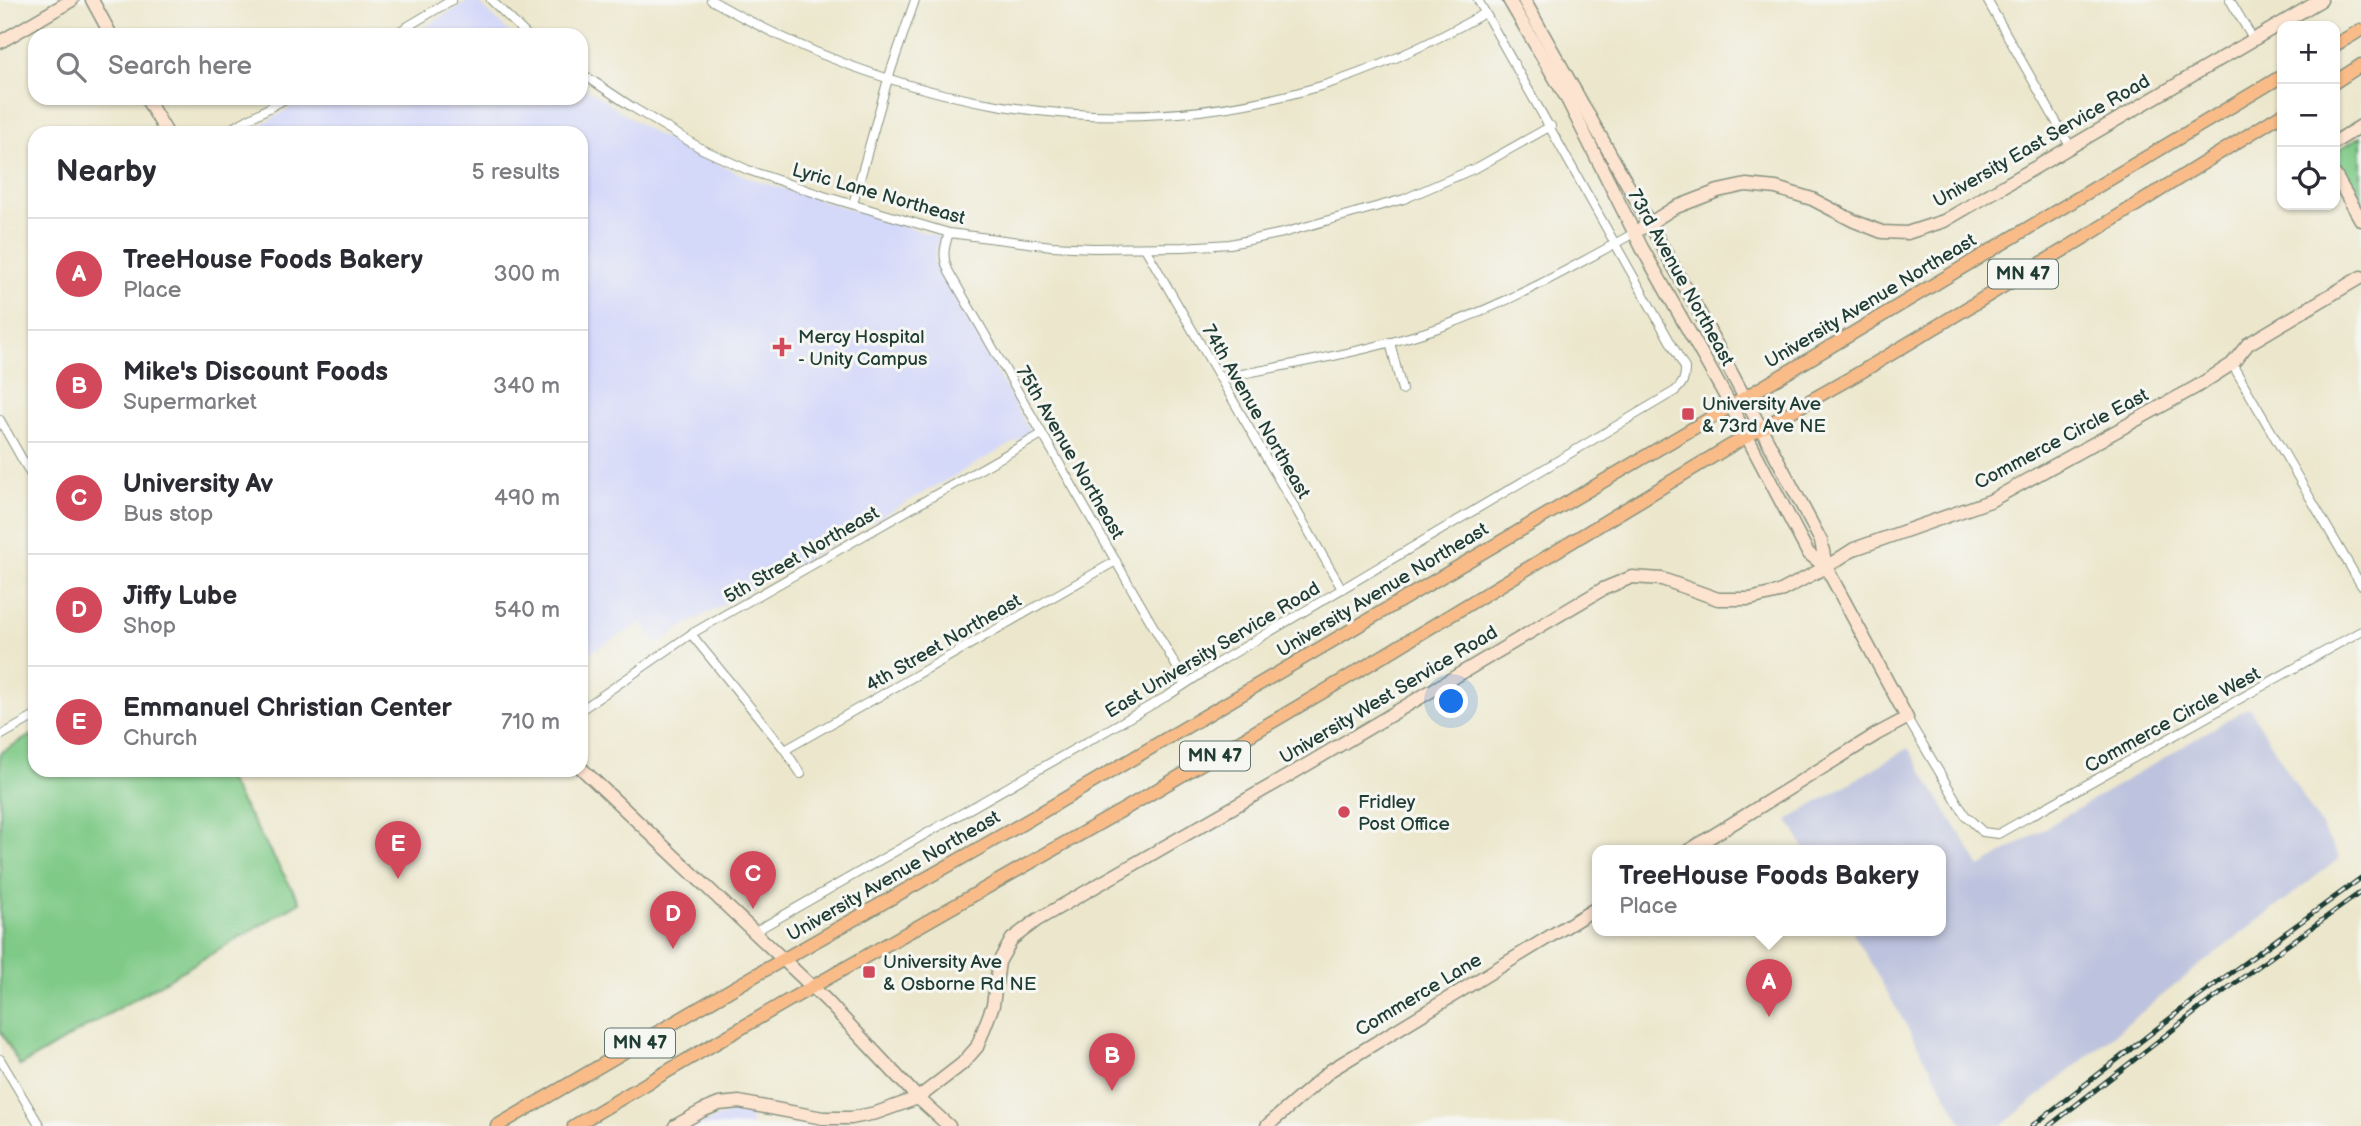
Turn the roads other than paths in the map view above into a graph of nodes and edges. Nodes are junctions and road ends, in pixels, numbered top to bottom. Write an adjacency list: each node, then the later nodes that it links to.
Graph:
1 (72, 0): 19 (street)
2 (92, 0): 14 (street)
3 (452, 0): 15 (street)
4 (491, 0): 16 (street)
5 (710, 0): 23 (street)
6 (915, 0): 23 (street)
7 (1478, 0): 13 (street)
8 (1509, 0): 40 (street, 73rd Avenue Northeast)
9 (1524, 0): 38 (street, 73rd Avenue Northeast)
10 (1987, 0): 34 (street)
11 (2230, 0): 18 (street)
12 (2321, 0): 18 (street, University East Service Road)
13 (1485, 13): 23 (street); 31 (street)
14 (107, 28)
15 (405, 28)
16 (520, 28)
17 (2361, 30): 20 (main road)
18 (2253, 39): 34 (street, University East Service Road)
19 (0, 42)
20 (2340, 42)
21 (2361, 65): 25 (main road)
22 (588, 78): 36 (street, Lyric Lane Northeast)
23 (888, 79): 36 (street)
24 (2277, 79): 48 (main road, University Avenue Northeast / MN 47)
25 (2340, 79)
26 (150, 105): 29 (street)
27 (274, 105): 30 (street)
28 (2277, 117): 51 (main road, MN 47)
29 (163, 126)
30 (236, 126)
31 (1551, 126): 41 (street); 42 (street, Lyric Lane Northeast)
32 (2361, 126): 33 (street)
33 (2340, 139)
34 (2070, 146): 38 (street, University East Service Road)
35 (2340, 184): 37 (street)
36 (853, 204): 39 (street, Lyric Lane Northeast)
37 (2361, 220)
38 (1650, 225): 40 (street, University East Service Road); 48 (street, 73rd Avenue Northeast)
39 (949, 233): 42 (street, Lyric Lane Northeast); 52 (street, 75th Avenue Northeast)
40 (1634, 233): 41 (street); 49 (street, 73rd Avenue Northeast)
41 (1615, 244): 44 (street); 58 (street, East University Service Road)
42 (1145, 248): 46 (street, 74th Avenue Northeast)
43 (2361, 277): 45 (street, Commerce Circle East)
44 (1390, 342): 46 (street); 47 (street)
45 (2232, 363): 56 (street, Commerce Circle East); 57 (street)
46 (1220, 378): 58 (street, 74th Avenue Northeast)
47 (1402, 390)
48 (1744, 397): 49 (main road, University Avenue Northeast / MN 47); 51 (street, 73rd Avenue Northeast)
49 (1731, 406): 53 (street, 73rd Avenue Northeast); 73 (main road, University Avenue Northeast / MN 47)
50 (0, 420): 54 (street)
51 (1761, 429): 53 (main road, MN 47); 56 (street, 73rd Avenue Northeast)
52 (1042, 434): 55 (street, 75th Avenue Northeast); 60 (street, 5th Street Northeast)
53 (1746, 437): 56 (street, 73rd Avenue Northeast); 74 (main road, MN 47)
54 (28, 470)
55 (1116, 561): 61 (street, 75th Avenue Northeast); 66 (street, 4th Street Northeast)
56 (1826, 567): 63 (street, 73rd Avenue Northeast); 77 (street, University West Service Road)
57 (2361, 585)
58 (1342, 589): 61 (street, East University Service Road)
59 (2361, 631): 69 (street, Commerce Circle West)
60 (691, 635): 62 (street, 5th Street Northeast); 66 (street)
61 (1186, 683): 72 (street, East University Service Road)
62 (588, 705)
63 (1907, 718): 69 (street, 73rd Avenue Northeast); 70 (street)
64 (28, 720): 65 (street)
65 (0, 735)
66 (785, 750): 67 (street)
67 (801, 774)
68 (588, 775): 72 (street)
69 (1998, 834)
70 (1698, 845)
71 (1592, 910): 83 (street, Commerce Lane)
72 (754, 932): 73 (street)
73 (783, 960): 74 (street); 79 (main road, University Avenue Northeast / MN 47)
74 (812, 988): 77 (street); 80 (main road, MN 47)
75 (0, 1059): 76 (street)
76 (3, 1073): 78 (street)
77 (918, 1098): 81 (street, University West Service Road); 82 (street)
78 (40, 1126)
79 (497, 1126)
80 (574, 1126)
81 (676, 1126)
82 (949, 1126)
83 (1267, 1126)

